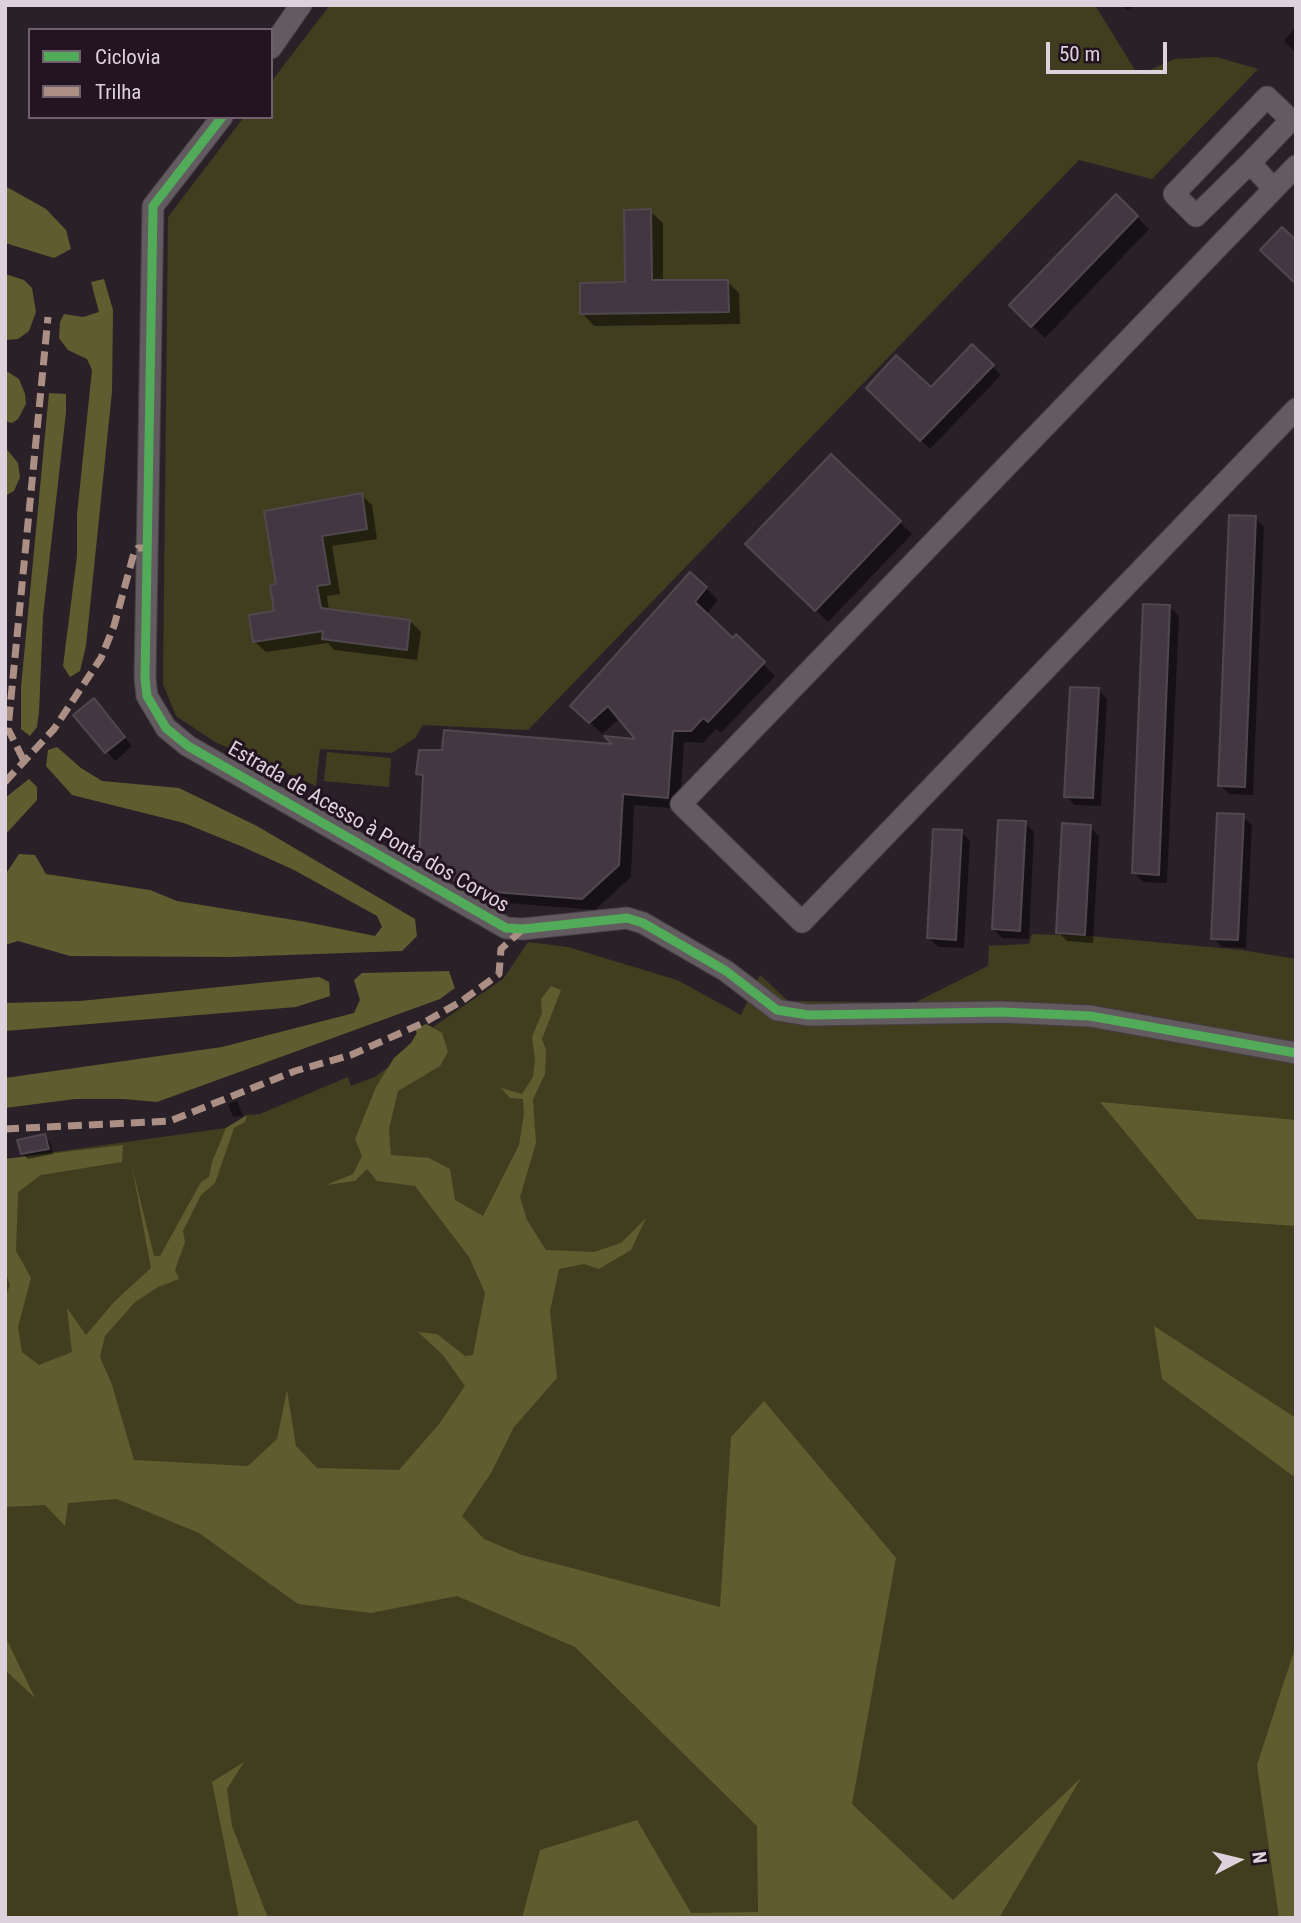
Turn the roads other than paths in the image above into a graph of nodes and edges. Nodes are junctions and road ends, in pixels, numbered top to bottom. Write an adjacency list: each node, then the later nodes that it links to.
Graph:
1 (301, 5): 2 (street)
2 (273, 45)
3 (220, 119): 8 (street, Estrada de Acesso à Ponta dos Corvos)
4 (1250, 163): 4 (street); 6 (street)
5 (1296, 166): 6 (street)
6 (1274, 188): 7 (street)
7 (1296, 409)
8 (1296, 1054)

